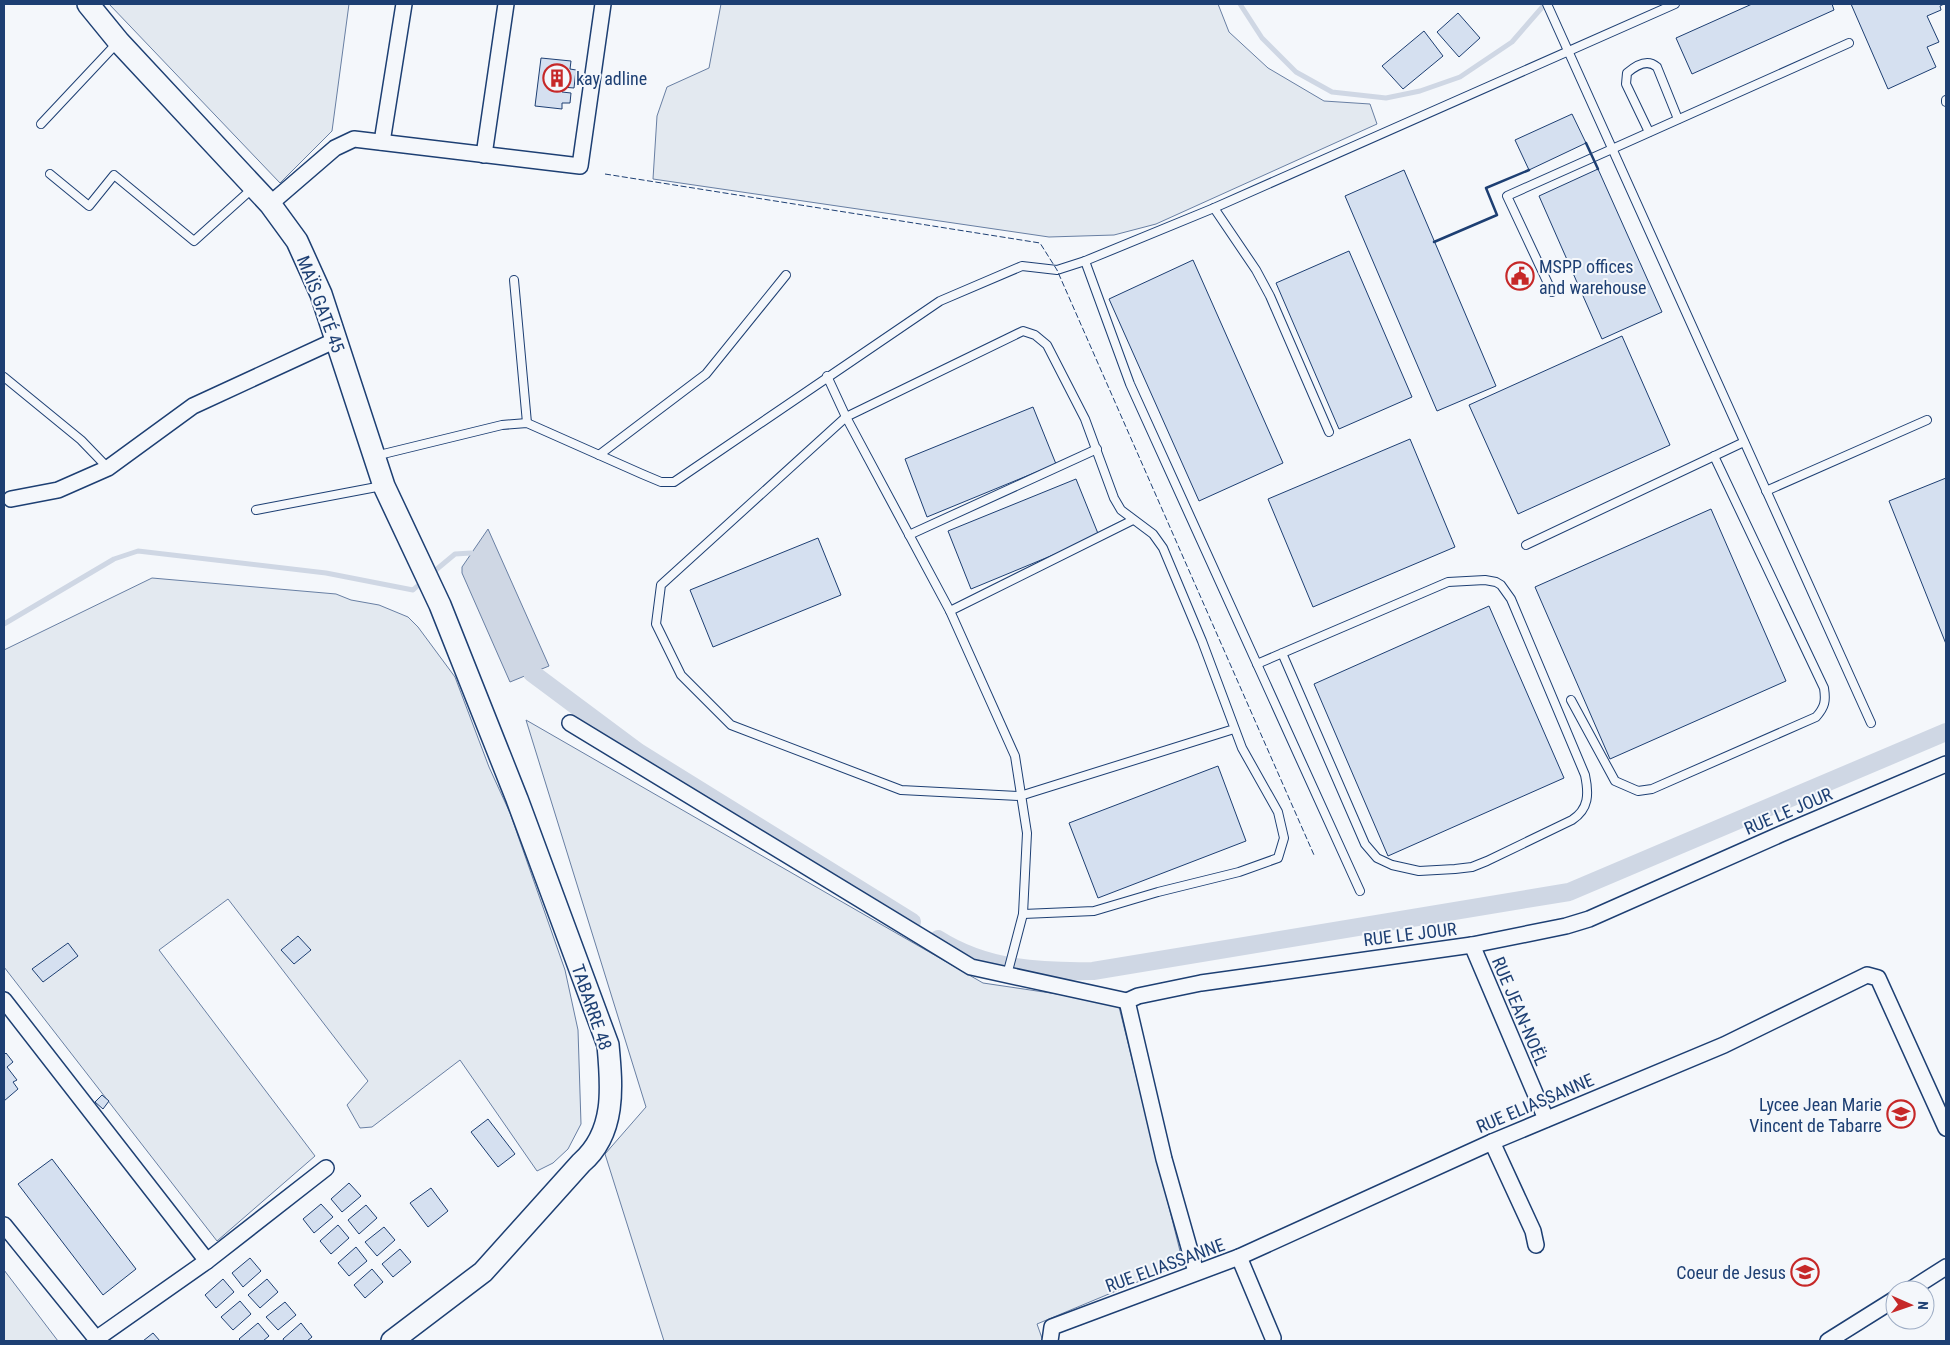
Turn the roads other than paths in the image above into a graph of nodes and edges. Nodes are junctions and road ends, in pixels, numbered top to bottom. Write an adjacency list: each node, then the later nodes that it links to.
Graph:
1 (88, 4): 7 (street, MAÏS GATÉ 45)
2 (404, 4): 13 (street)
3 (506, 4): 15 (street)
4 (603, 4): 15 (street)
5 (1675, 4): 9 (lane)
6 (1549, 7): 9 (lane)
7 (119, 42): 11 (lane); 17 (street, MAÏS GATÉ 45)
8 (1848, 43): 10 (lane)
9 (1568, 51): 14 (lane); 19 (lane)
10 (1678, 119): 12 (lane); 12 (lane)
11 (41, 124)
12 (1649, 132): 14 (lane)
13 (382, 142): 15 (street); 18 (street)
14 (1612, 149): 23 (lane); 31 (lane)
15 (484, 155)
16 (50, 174): 17 (lane)
17 (254, 188): 18 (street, MAÏS GATÉ 45)
18 (270, 204): 24 (street, MAÏS GATÉ 45)
19 (1214, 208): 20 (lane); 30 (lane)
20 (1085, 261): 25 (lane); 47 (lane)
21 (786, 276): 33 (lane)
22 (514, 280): 29 (lane)
23 (1552, 292)
24 (336, 340): 34 (street, MAÏS GATÉ 45); 36 (street)
25 (827, 376): 27 (lane); 33 (lane)
26 (4, 377): 36 (lane)
27 (846, 418): 32 (lane); 42 (lane); 53 (lane)
28 (1927, 420): 38 (lane)
29 (527, 423): 33 (lane); 34 (lane)
30 (1329, 432)
31 (1744, 442): 35 (lane); 38 (lane)
32 (1098, 449): 41 (lane); 42 (lane)
33 (599, 455)
34 (375, 456): 37 (street, MAÏS GATÉ 45)
35 (1714, 456): 43 (lane); 48 (lane)
36 (108, 468): 39 (street)
37 (384, 486): 40 (lane); 44 (street, MAÏS GATÉ 45)
38 (1766, 491): 50 (lane)
39 (11, 499)
40 (256, 510)
41 (1133, 520): 45 (lane); 51 (lane)
42 (909, 535): 45 (lane)
43 (1526, 545)
44 (440, 605): 75 (street, TABARRE 48)
45 (950, 611): 53 (lane)
46 (1282, 653): 46 (lane); 47 (lane)
47 (1257, 664): 54 (lane)
48 (1571, 700)
49 (570, 723): 57 (street)
50 (1872, 723)
51 (1234, 729): 53 (lane); 55 (lane)
52 (1946, 764): 56 (street, RUE LE JOUR)
53 (1020, 796): 55 (lane)
54 (1360, 891)
55 (1023, 914): 57 (lane)
56 (1472, 945): 59 (street, RUE LE JOUR); 60 (street, RUE JEAN-NOËL)
57 (1007, 975): 59 (street)
58 (4, 1000): 67 (street)
59 (1128, 1001): 69 (street)
60 (1546, 1119): 61 (street, RUE ELIASSANNE); 62 (street, RUE ELIASSANNE)
61 (1946, 1128)
62 (1492, 1142): 65 (street); 66 (street, RUE ELIASSANNE)
63 (326, 1168): 67 (street)
64 (4, 1225): 74 (street)
65 (1536, 1245)
66 (1239, 1257): 69 (street, RUE ELIASSANNE); 73 (street)
67 (207, 1261): 74 (street)
68 (1946, 1267): 70 (street)
69 (1196, 1272): 72 (street, RUE ELIASSANNE)
70 (1926, 1280)
71 (1885, 1305): 76 (street)
72 (1051, 1334)
73 (1273, 1338)
74 (97, 1340)
75 (392, 1341)
76 (1828, 1341)

